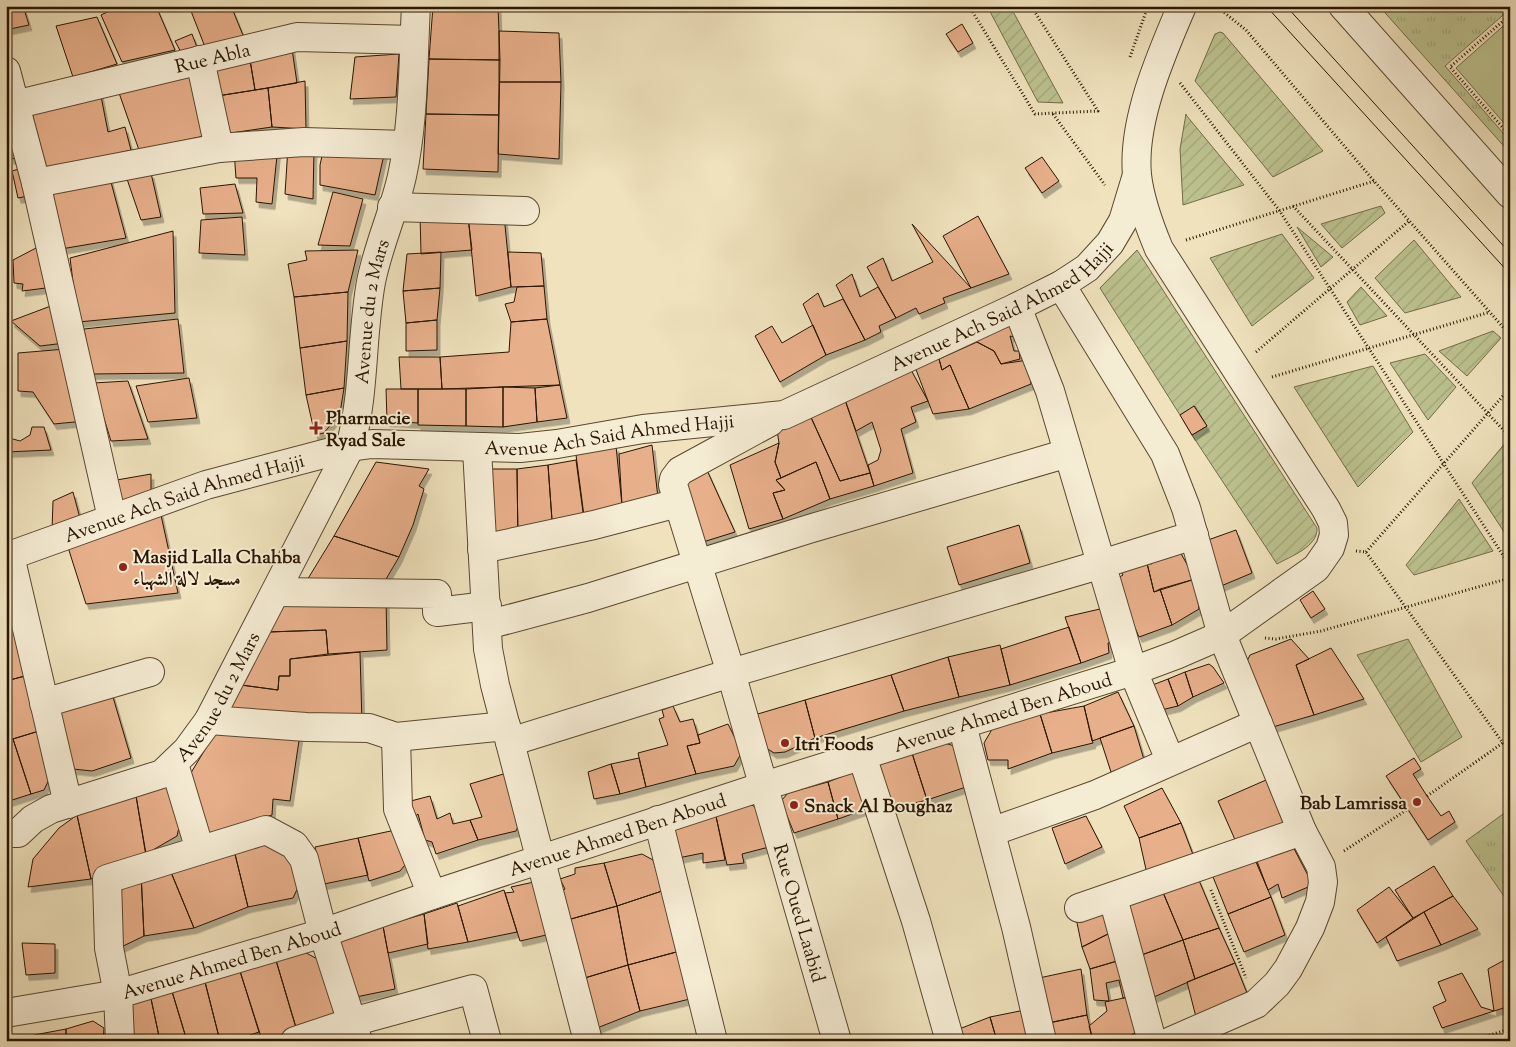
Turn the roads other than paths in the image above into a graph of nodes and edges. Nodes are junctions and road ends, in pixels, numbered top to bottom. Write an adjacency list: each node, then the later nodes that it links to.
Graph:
1 (416, 6): 4 (street, Avenue du 2 Mars)
2 (1182, 6): 10 (street)
3 (1342, 6): 12 (street)
4 (414, 40): 5 (street, Rue Abla); 8 (street, Avenue du 2 Mars)
5 (200, 60): 7 (street, Rue Abla); 9 (street)
6 (6, 71): 7 (street)
7 (14, 105): 11 (street)
8 (407, 145): 9 (street); 13 (street, Avenue du 2 Mars)
9 (219, 148): 11 (street)
10 (1137, 174): 15 (street, Avenue Ach Said Ahmed Hajji); 30 (street, Avenue Ahmed Ben Aboud)
11 (36, 183): 22 (street)
12 (1510, 194)
13 (392, 207): 14 (street); 18 (street, Avenue du 2 Mars)
14 (525, 211)
15 (1061, 285): 16 (street, Avenue Ach Said Ahmed Hajji); 23 (street)
16 (1017, 307): 17 (street, Avenue Ach Said Ahmed Hajji); 20 (street)
17 (784, 415): 19 (street, Avenue Ach Said Ahmed Hajji); 21 (street, Rue Oued Laabid)
18 (350, 447): 19 (street, Avenue Ach Said Ahmed Hajji); 22 (street, Avenue Ach Said Ahmed Hajji); 28 (street, Avenue du 2 Mars)
19 (476, 448): 24 (street)
20 (1068, 453): 26 (street); 27 (street)
21 (678, 503): 24 (street); 26 (street, Rue Oued Laabid)
22 (112, 518): 25 (street, Avenue Ach Said Ahmed Hajji)
23 (1194, 535): 27 (street); 30 (street)
24 (482, 549): 29 (street)
25 (8, 557): 34 (street)
26 (698, 564): 29 (street); 33 (street, Rue Oued Laabid)
27 (1102, 564): 31 (street); 33 (street)
28 (276, 592): 29 (street); 35 (street, Avenue du 2 Mars)
29 (487, 615): 38 (street)
30 (1222, 635): 31 (street, Avenue Ahmed Ben Aboud); 36 (street)
31 (1133, 671): 37 (street, Avenue Ahmed Ben Aboud); 41 (street)
32 (150, 672): 34 (street)
33 (731, 673): 38 (street); 43 (street, Rue Oued Laabid)
34 (44, 703): 44 (street)
35 (209, 720): 39 (street); 42 (street, Avenue du 2 Mars)
36 (1258, 723): 41 (street); 46 (street)
37 (962, 724): 40 (street, Avenue Ahmed Ben Aboud); 47 (street)
38 (508, 734): 39 (street); 50 (street)
39 (396, 737): 51 (street)
40 (862, 756): 43 (street, Avenue Ahmed Ben Aboud); 64 (street)
41 (1170, 760): 47 (street)
42 (174, 764): 44 (street, Avenue du 2 Mars); 49 (street)
43 (764, 786): 45 (street, Avenue Ahmed Ben Aboud); 63 (street, Rue Oued Laabid)
44 (68, 804): 48 (street, Avenue du 2 Mars)
45 (658, 820): 50 (street, Avenue Ahmed Ben Aboud); 62 (street)
46 (1302, 830): 52 (street); 67 (street)
47 (991, 832): 65 (street)
48 (8, 838)
49 (200, 850): 54 (street); 55 (street)
50 (541, 860): 51 (street, Avenue Ahmed Ben Aboud); 61 (street)
51 (432, 895): 54 (street, Avenue Ahmed Ben Aboud)
52 (1113, 898): 53 (street); 66 (street)
53 (1079, 908)
54 (323, 933): 55 (street, Avenue Ahmed Ben Aboud); 57 (street)
55 (118, 994): 56 (street, Avenue Ahmed Ben Aboud); 58 (street)
56 (6, 1013)
57 (355, 1031): 59 (street); 60 (street)
58 (120, 1041)
59 (295, 1041)
60 (487, 1041)
61 (588, 1041)
62 (713, 1041)
63 (837, 1041)
64 (950, 1041)
65 (1042, 1041)
66 (1152, 1041)
67 (1171, 1041)

